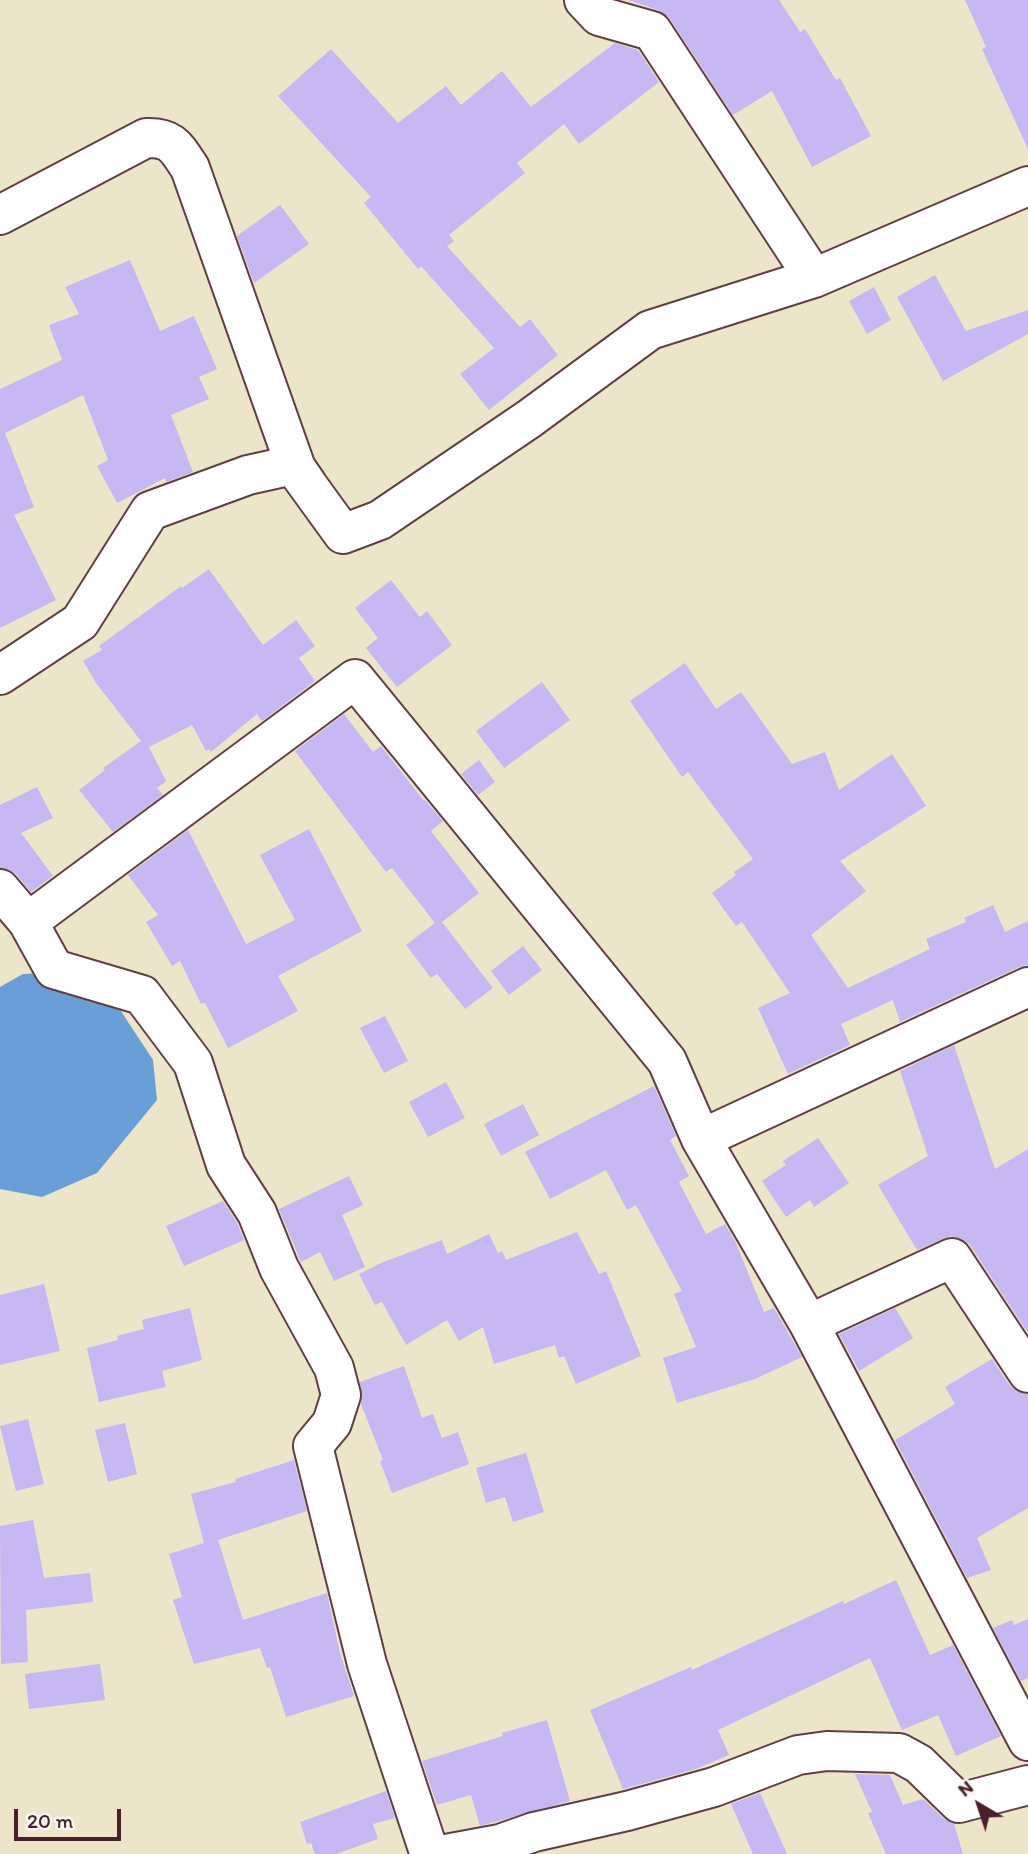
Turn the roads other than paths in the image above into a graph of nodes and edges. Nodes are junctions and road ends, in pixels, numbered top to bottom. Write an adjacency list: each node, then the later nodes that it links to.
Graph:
1 (584, 0): 4 (street)
2 (1028, 186): 4 (street)
3 (0, 215): 5 (street)
4 (814, 278): 5 (street)
5 (343, 534): 6 (street)
6 (0, 675)
7 (0, 889): 8 (street)
8 (28, 922): 10 (street); 15 (street)
9 (1028, 987): 10 (street)
10 (701, 1139): 11 (street)
11 (809, 1324): 12 (street); 13 (street)
12 (1028, 1373)
13 (1028, 1741)
14 (1028, 1785): 16 (street)
15 (438, 1854)
16 (446, 1854)

